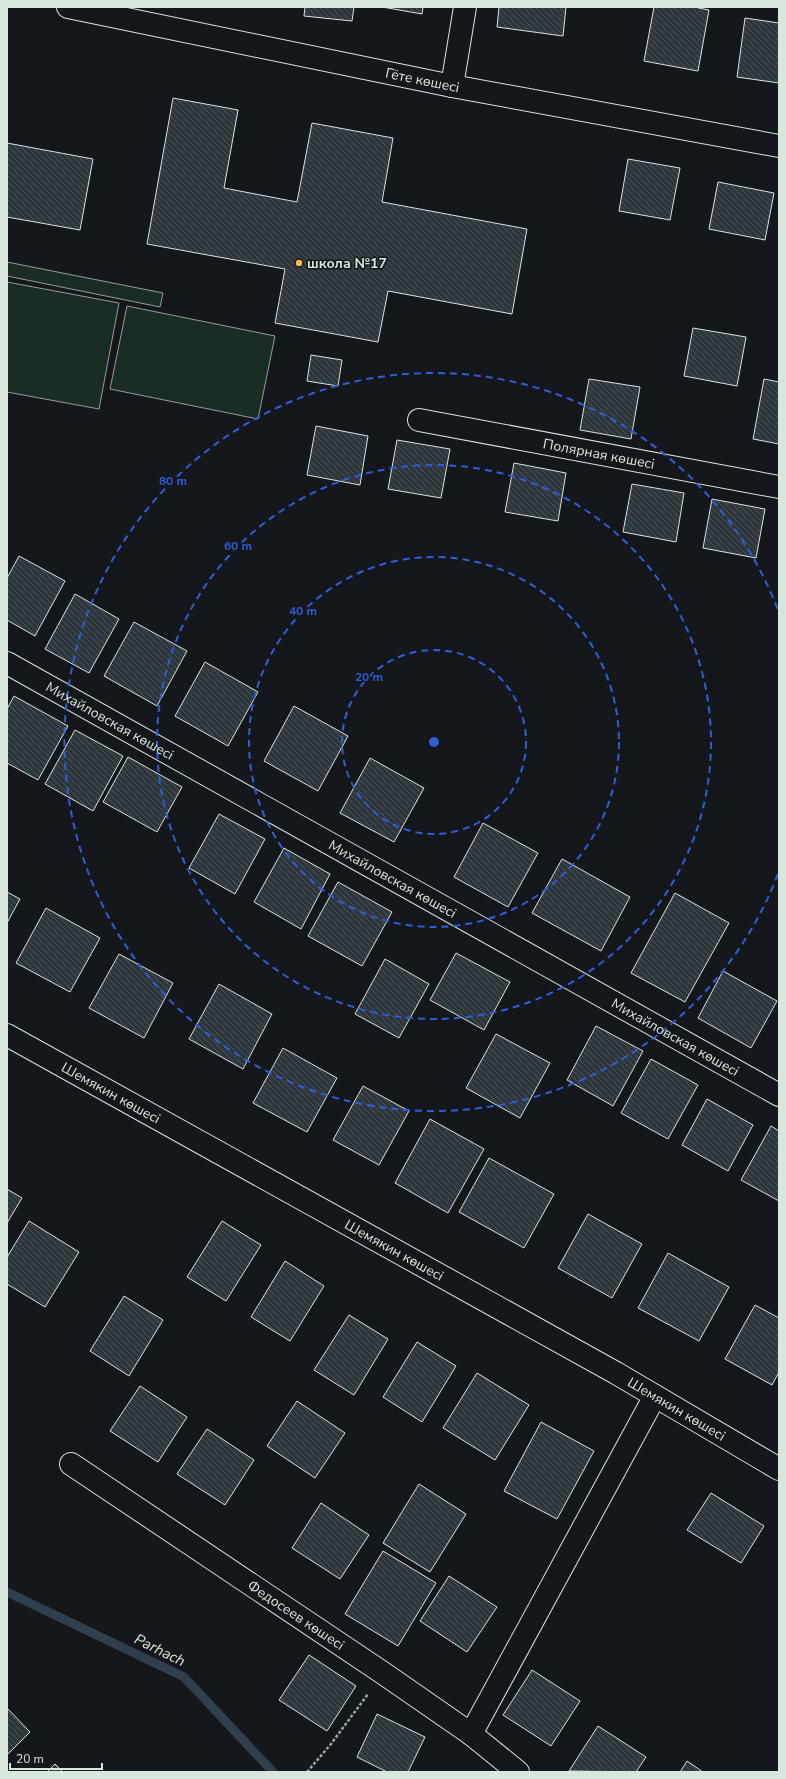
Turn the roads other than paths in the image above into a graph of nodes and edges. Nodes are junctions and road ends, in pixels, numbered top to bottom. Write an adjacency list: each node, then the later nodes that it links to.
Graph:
1 (68, 7): 3 (street, Гёте көшесі)
2 (466, 7): 3 (street)
3 (452, 86): 4 (street, Гёте көшесі)
4 (779, 146)
5 (419, 420): 6 (street, Полярная көшесі)
6 (779, 487)
7 (7, 663): 9 (street, Михайловская көшесі)
8 (7, 1035): 10 (street, Шемякин көшесі)
9 (779, 1095)
10 (655, 1396): 12 (street, Шемякин көшесі); 13 (street)
11 (71, 1464): 13 (street, Федосеев көшесі)
12 (779, 1469)
13 (471, 1734): 14 (street, Федосеев көшесі)
14 (518, 1772)

